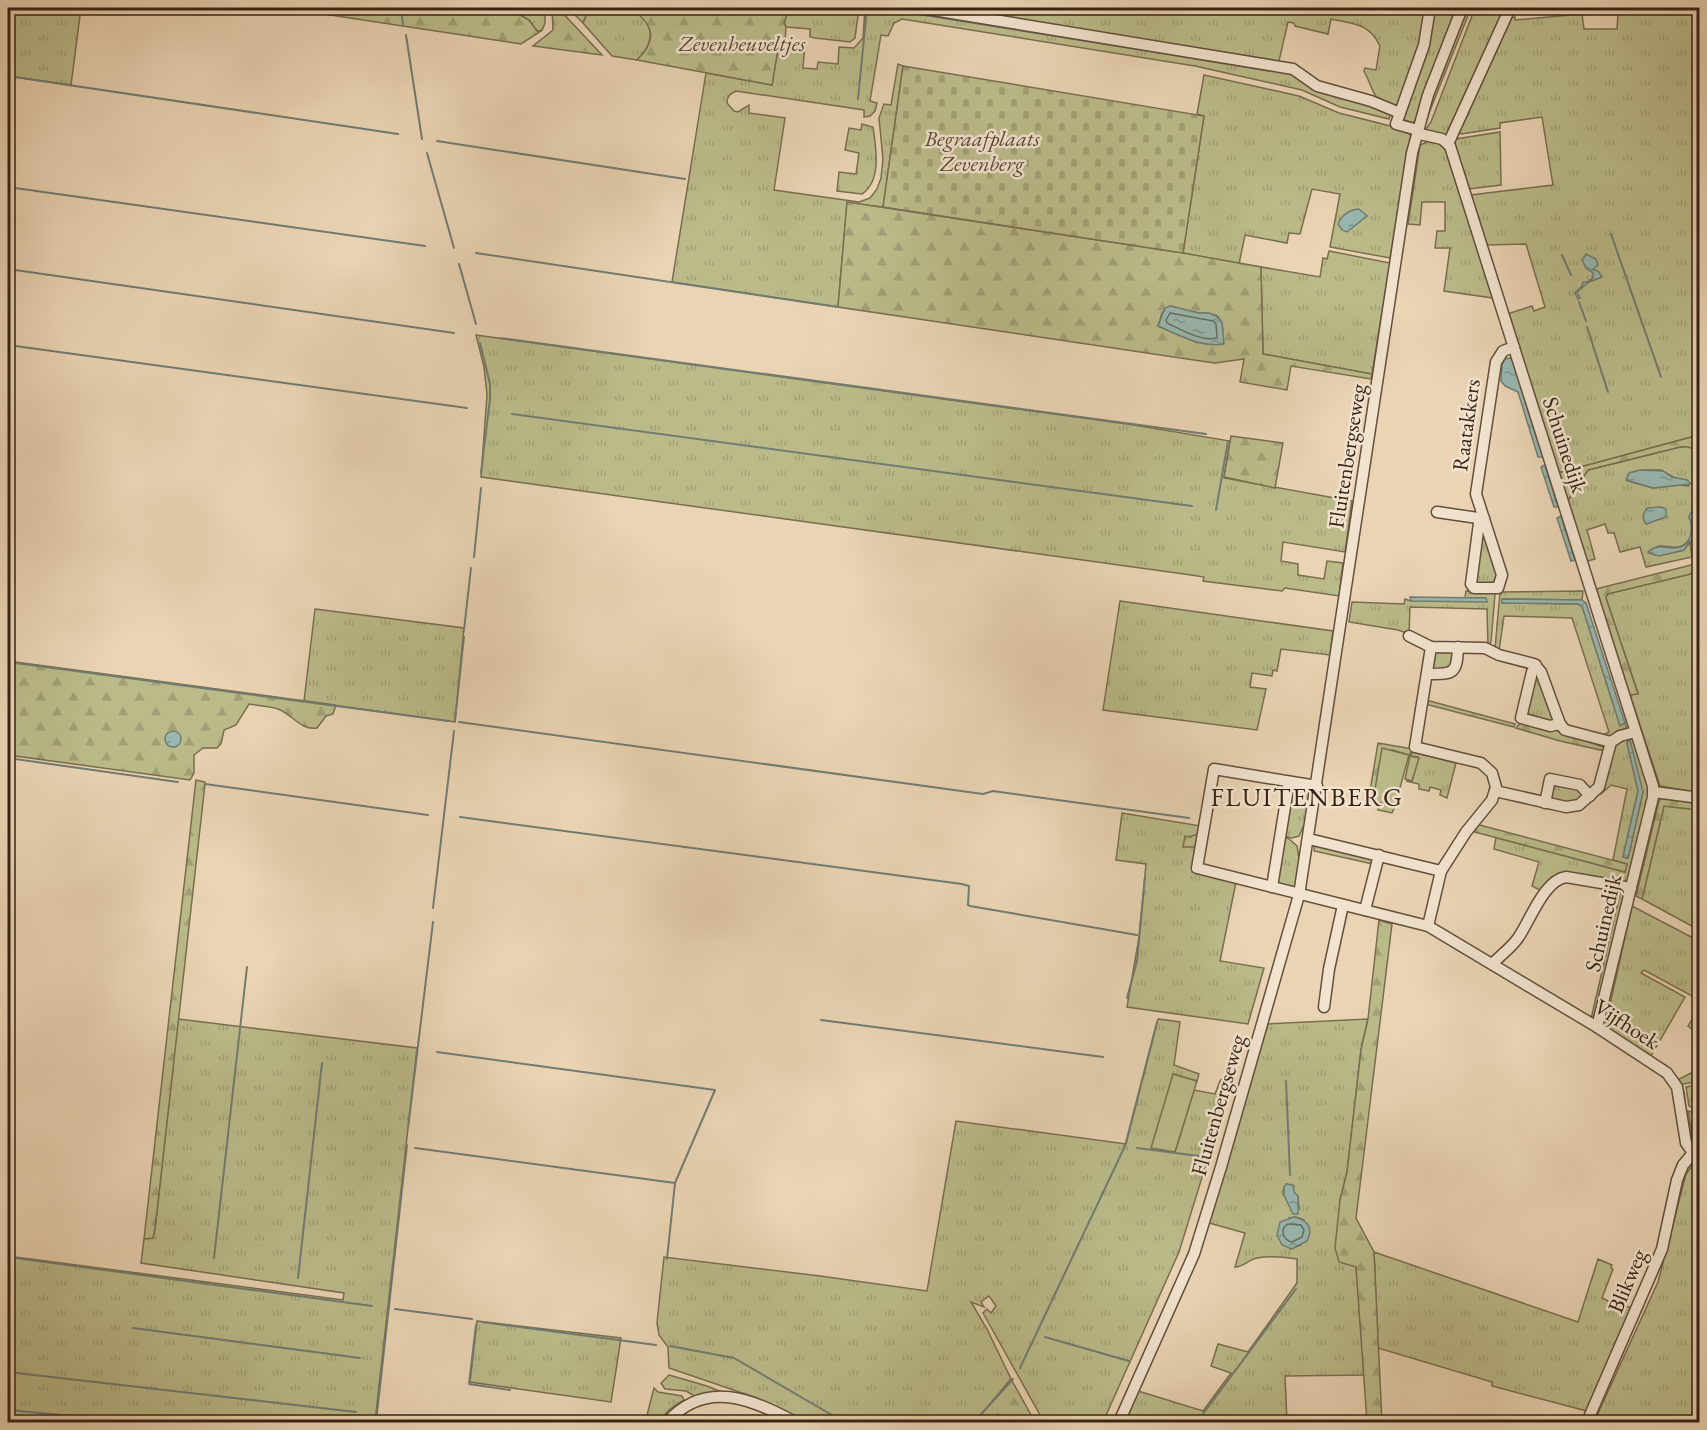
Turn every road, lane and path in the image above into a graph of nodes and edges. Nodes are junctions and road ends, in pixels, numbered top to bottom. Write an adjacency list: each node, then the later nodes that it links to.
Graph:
1 (921, 8): 5 (street)
2 (1430, 8): 5 (street)
3 (1462, 8): 6 (street, Fluitenbergseweg)
4 (1510, 8): 7 (street)
5 (1400, 113): 6 (street)
6 (1417, 131): 7 (street); 20 (street, Fluitenbergseweg)
7 (1448, 144): 8 (street, Schuinedijk)
8 (1514, 347): 10 (street, Raatakkers); 17 (street, Schuinedijk)
9 (1437, 512): 10 (street)
10 (1483, 519): 10 (street, Raatakkers)
11 (1409, 636): 12 (street)
12 (1431, 646): 13 (street); 15 (street)
13 (1458, 647): 14 (street); 15 (street)
14 (1536, 665): 16 (street); 16 (street)
15 (1427, 674): 21 (street)
16 (1560, 724): 18 (street)
17 (1635, 732): 18 (street); 22 (street, Schuinedijk)
18 (1611, 742): 23 (street)
19 (1289, 782): 20 (street); 29 (street); 29 (street, Vijfhoek)
20 (1317, 786): 26 (street, Fluitenbergseweg)
21 (1495, 791): 25 (street); 28 (street)
22 (1654, 792): 24 (street); 30 (street, Schuinedijk)
23 (1590, 796): 25 (street); 25 (street)
24 (1700, 798)
25 (1545, 802)
26 (1309, 839): 27 (street); 31 (street, Fluitenbergseweg)
27 (1379, 855): 28 (street); 33 (street)
28 (1441, 871): 34 (street)
29 (1272, 887): 31 (street, Vijfhoek)
30 (1631, 888): 35 (street); 37 (street, Schuinedijk)
31 (1299, 895): 32 (street, Vijfhoek); 41 (street, Fluitenbergseweg)
32 (1343, 905): 33 (street, Vijfhoek); 36 (street)
33 (1365, 910): 34 (street, Vijfhoek)
34 (1428, 926): 35 (street, Vijfhoek)
35 (1492, 964): 37 (street, Vijfhoek)
36 (1324, 1007)
37 (1597, 1027): 38 (street, Vijfhoek)
38 (1696, 1155): 42 (street, Blikweg)
39 (667, 1422): 40 (street)
40 (795, 1422)
41 (1119, 1422)
42 (1587, 1422)

